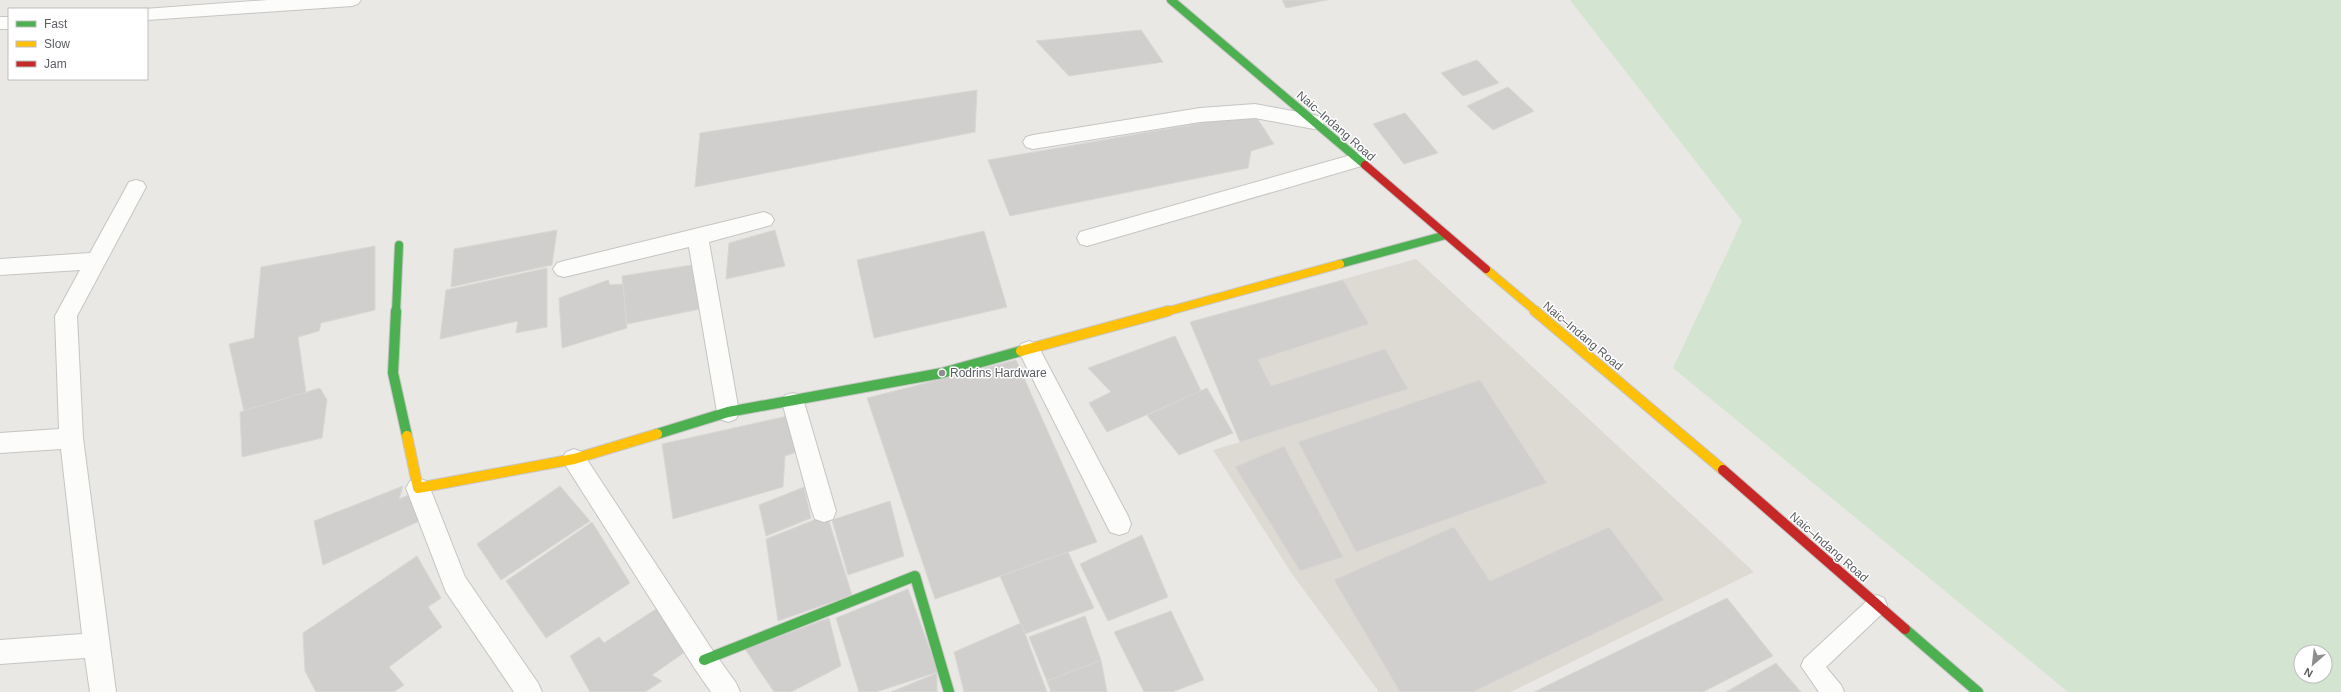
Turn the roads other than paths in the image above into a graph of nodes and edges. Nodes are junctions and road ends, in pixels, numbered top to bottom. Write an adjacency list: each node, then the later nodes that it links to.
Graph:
1 (352, 0): 3 (street)
2 (1171, 0): 4 (street, Naic–Indang Road)
3 (148, 14)
4 (1314, 122): 5 (street); 6 (street, Naic–Indang Road)
5 (1033, 142)
6 (1358, 160): 9 (street, Naic–Indang Road); 11 (street)
7 (136, 187): 13 (street)
8 (764, 220): 10 (street)
9 (1446, 236): 16 (street); 25 (street, Naic–Indang Road)
10 (698, 237): 15 (street); 18 (street)
11 (1087, 238)
12 (400, 246): 22 (street)
13 (95, 261): 14 (street); 19 (street)
14 (0, 267)
15 (564, 269)
16 (1029, 350): 17 (street); 24 (street)
17 (793, 402): 18 (street); 23 (street)
18 (728, 412): 21 (street)
19 (71, 438): 20 (street); 26 (street)
20 (0, 443)
21 (574, 459): 22 (street); 28 (street)
22 (418, 488): 30 (street)
23 (824, 511)
24 (1119, 524)
25 (1877, 605): 33 (lane); 34 (street, Naic–Indang Road)
26 (96, 645): 27 (street); 29 (street)
27 (0, 652)
28 (704, 660): 31 (street); 32 (street)
29 (103, 692)
30 (529, 692)
31 (727, 692)
32 (949, 692)
33 (1832, 692)
34 (1978, 692)

